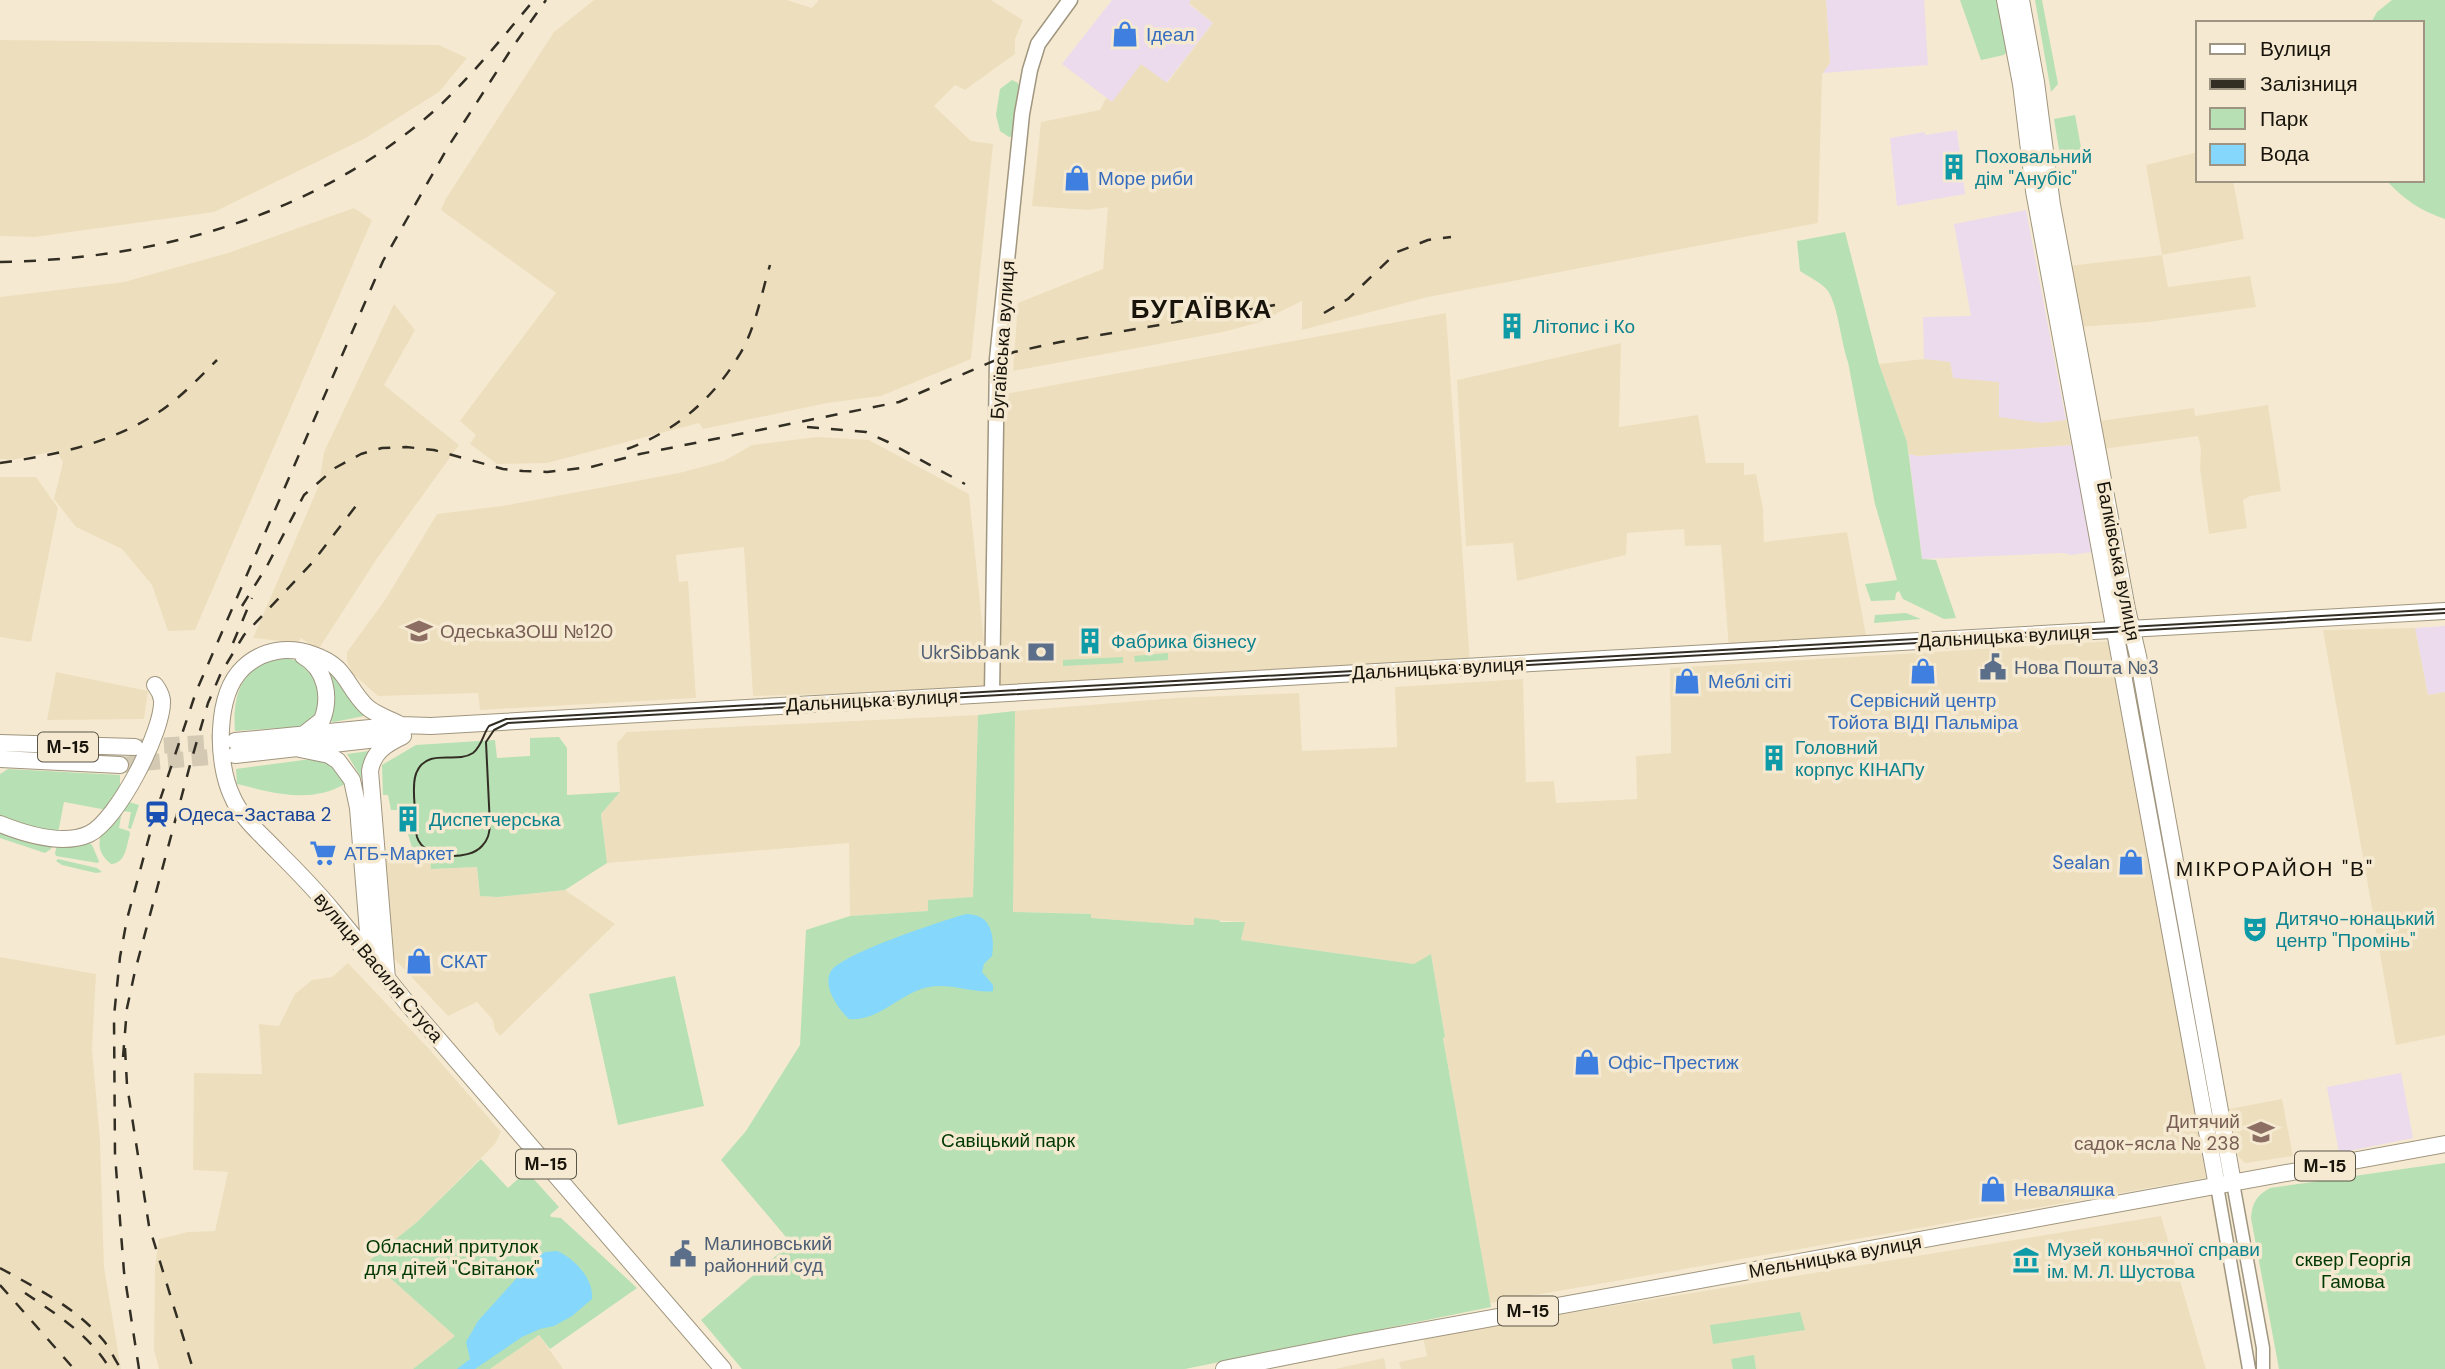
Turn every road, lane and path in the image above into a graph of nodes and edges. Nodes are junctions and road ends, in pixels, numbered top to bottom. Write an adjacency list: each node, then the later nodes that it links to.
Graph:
1 (1070, 0): 8 (main road, Бугаївська вулиця)
2 (2005, 0): 5 (main road, Балківська вулиця)
3 (2021, 0): 5 (main road, Балківська вулиця)
4 (2445, 611): 5 (main road, Дальницька вулиця)
5 (2124, 629): 8 (main road, Дальницька вулиця); 20 (main road, Балківська вулиця)
6 (295, 651): 9 (main road); 10 (main road); 17 (main road, вулиця Василя Стуса / М-15)
7 (156, 685): 16 (main road)
8 (992, 694): 9 (main road, Дальницька вулиця)
9 (402, 730): 10 (main road, Дальницька вулиця); 18 (main road)
10 (300, 743): 13 (main road, Дальницька вулиця); 17 (main road)
11 (0, 744): 12 (main road, М-15)
12 (135, 747)
13 (235, 748)
14 (4, 762): 15 (main road, М-15)
15 (120, 765)
16 (0, 824)
17 (370, 957): 18 (main road, вулиця Василя Стуса / М-15)
18 (387, 979): 22 (main road, вулиця Василя Стуса / М-15)
19 (2445, 1144): 20 (main road, Мельницька вулиця / М-15)
20 (2225, 1185): 21 (street, Балківська вулиця); 23 (main road, Мельницька вулиця / М-15); 26 (street, Балківська вулиця)
21 (2245, 1354): 24 (street); 25 (street, Балківська вулиця)
22 (723, 1369)
23 (1224, 1369)
24 (2241, 1369)
25 (2249, 1369)
26 (2263, 1369)

